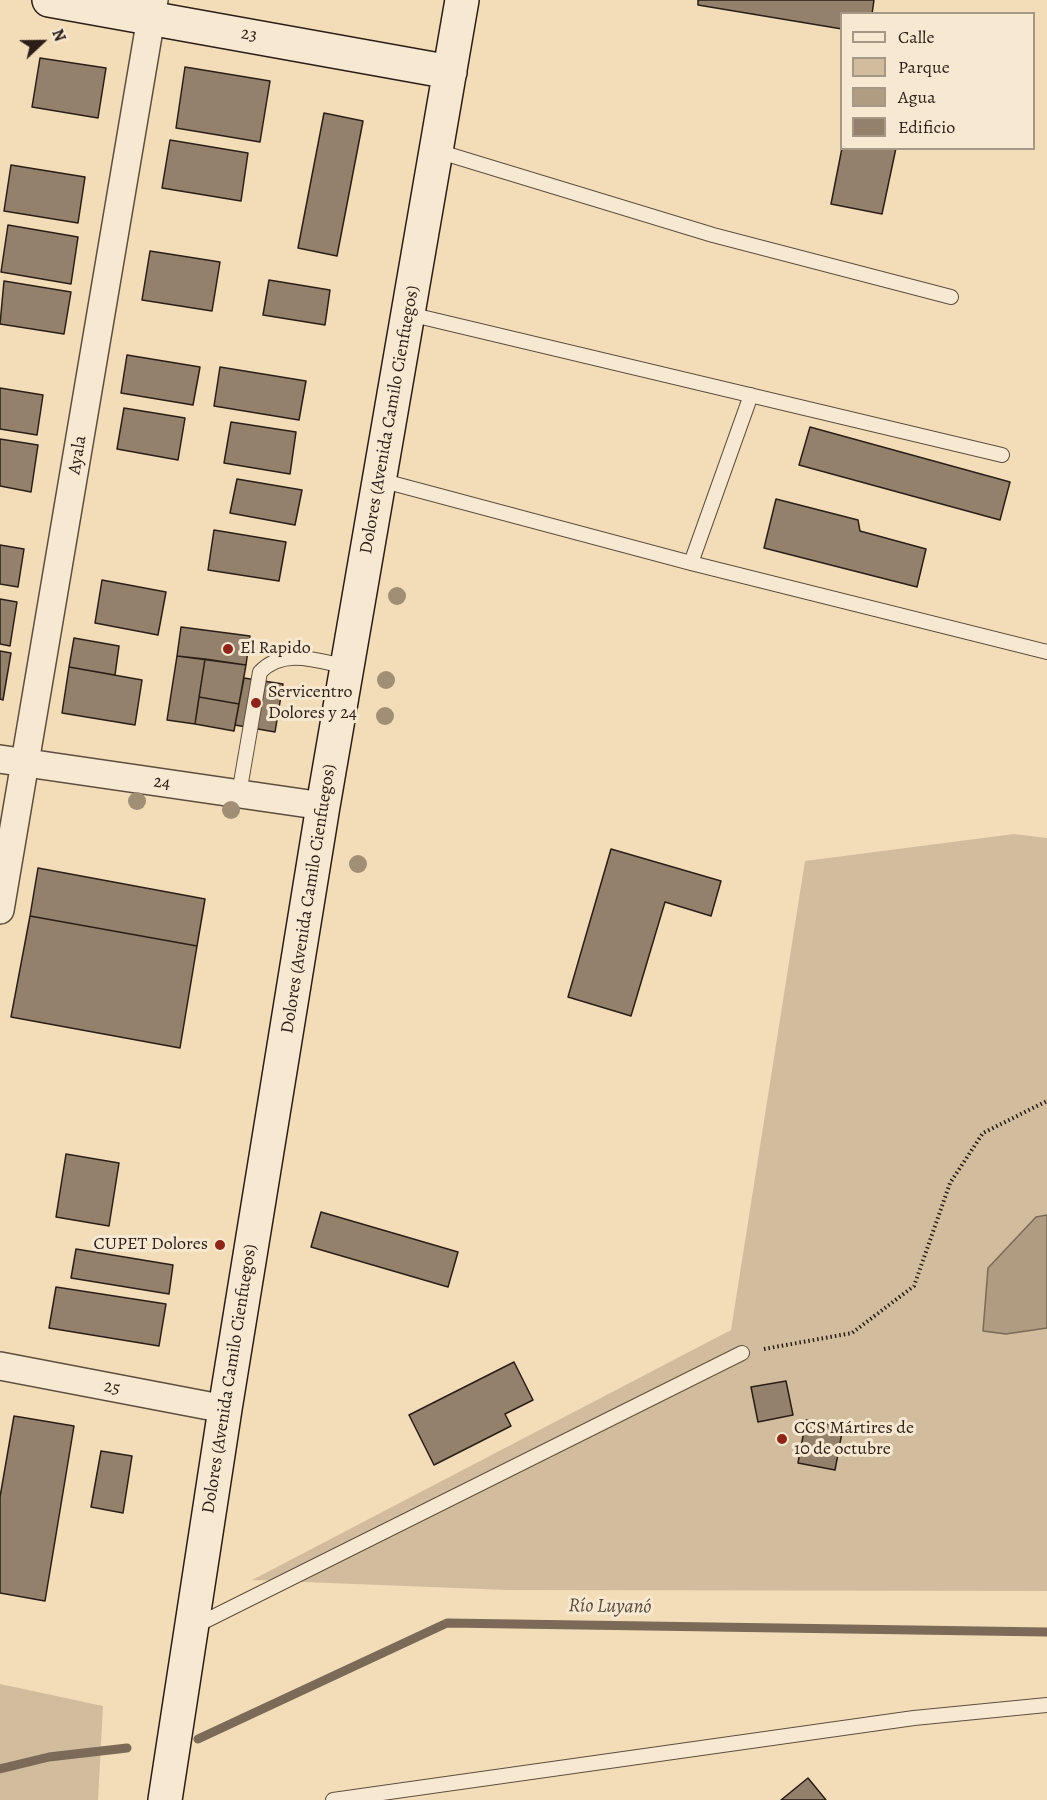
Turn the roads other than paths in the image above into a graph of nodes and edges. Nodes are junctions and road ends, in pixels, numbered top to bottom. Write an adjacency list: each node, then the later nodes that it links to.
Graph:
1 (49, 0): 3 (main road, 23)
2 (462, 0): 4 (main road, Dolores (Avenida Camilo Cienfuegos))
3 (152, 8): 4 (main road, 23); 15 (street, Ayala)
4 (450, 72): 5 (main road, Dolores (Avenida Camilo Cienfuegos))
5 (436, 151): 6 (lane); 7 (main road, Dolores (Avenida Camilo Cienfuegos))
6 (951, 297)
7 (409, 314): 8 (lane); 10 (main road, Dolores (Avenida Camilo Cienfuegos))
8 (751, 395): 9 (lane); 11 (lane)
9 (1002, 455)
10 (380, 480): 11 (lane); 13 (main road, Dolores (Avenida Camilo Cienfuegos))
11 (691, 563): 12 (lane)
12 (1047, 652)
13 (348, 667): 16 (lane); 17 (main road, Dolores (Avenida Camilo Cienfuegos))
14 (0, 759): 15 (street, 24)
15 (27, 764): 16 (street, 24); 18 (street, Ayala)
16 (239, 794): 17 (street, 24)
17 (323, 806): 21 (main road, Dolores (Avenida Camilo Cienfuegos))
18 (0, 910)
19 (742, 1353): 22 (lane)
20 (0, 1366): 21 (street, 25)
21 (225, 1409): 22 (main road, Dolores (Avenida Camilo Cienfuegos))
22 (191, 1628): 24 (main road, Dolores (Avenida Camilo Cienfuegos))
23 (1047, 1705): 25 (lane)
24 (165, 1800)
25 (333, 1800)

